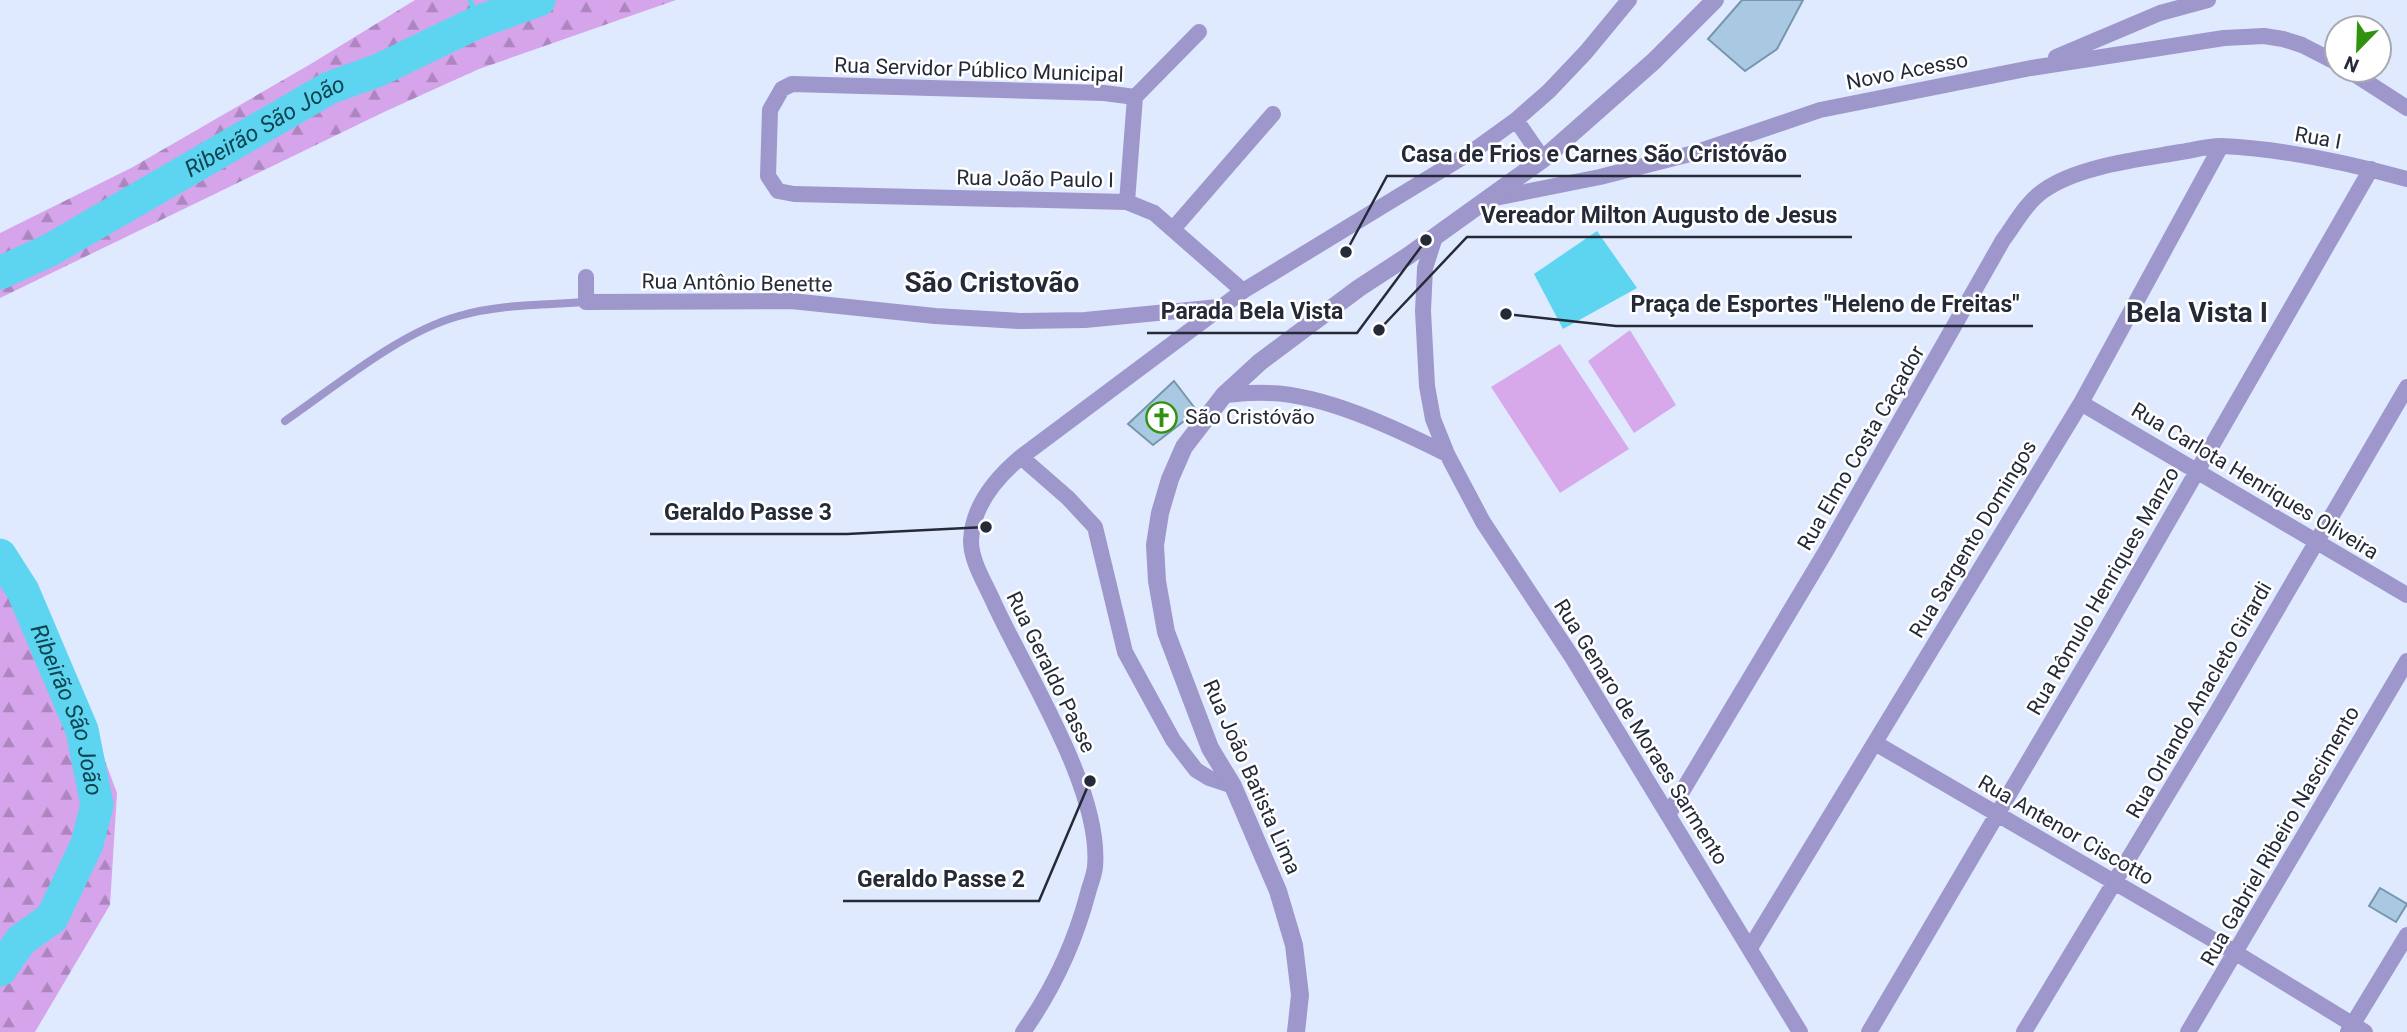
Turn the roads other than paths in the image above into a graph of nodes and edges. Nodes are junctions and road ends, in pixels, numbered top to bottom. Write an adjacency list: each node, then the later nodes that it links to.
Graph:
1 (1629, 0): 11 (street, Rua Geraldo Passe)
2 (1716, 0): 13 (street, Rua João Batista Lima)
3 (2208, 0): 6 (street)
4 (1199, 32): 8 (street)
5 (2323, 56): 6 (street, Novo Acesso)
6 (2031, 68): 17 (street, Novo Acesso)
7 (2370, 84): 9 (street)
8 (1135, 97): 16 (street, Rua Servidor Público Municipal); 18 (street, Rua Servidor Público Municipal)
9 (2407, 108)
10 (1273, 114): 19 (street)
11 (1516, 120): 13 (street); 22 (street, Rua Geraldo Passe)
12 (2221, 146): 14 (street, Rua I); 27 (street, Rua Sargento Domingos); 38 (street, Rua Elmo Costa Caçador)
13 (1543, 159): 17 (street, Rua João Batista Lima)
14 (2371, 169): 15 (street, Rua I); 31 (street, Rua Rômulo Henriques Manzo)
15 (2407, 179)
16 (794, 194): 18 (street, Rua João Paulo I)
17 (1490, 199): 20 (street, Rua João Batista Lima)
18 (1127, 202): 19 (street, Rua João Paulo I)
19 (1173, 229): 22 (street, Rua João Paulo I)
20 (1435, 237): 26 (street, Rua João Batista Lima); 29 (street, Rua Genaro de Moraes Sarmento)
21 (586, 278): 23 (street)
22 (1243, 291): 24 (street, Rua Geraldo Passe)
23 (586, 302): 24 (street, Rua Antônio Benette); 28 (lane)
24 (1222, 306): 30 (street, Rua Geraldo Passe)
25 (2407, 387): 32 (street, Rua Orlando Anacleto Girardi)
26 (1224, 395): 29 (street); 36 (street, Rua João Batista Lima)
27 (2081, 403): 31 (street, Rua Carlota Henriques Oliveira); 35 (street, Rua Sargento Domingos)
28 (285, 421)
29 (1447, 454): 38 (street, Rua Genaro de Moraes Sarmento)
30 (1021, 457): 36 (street); 44 (street, Rua Geraldo Passe)
31 (2196, 471): 32 (street, Rua Carlota Henriques Oliveira); 37 (street, Rua Rômulo Henriques Manzo)
32 (2316, 542): 33 (street, Rua Carlota Henriques Oliveira); 39 (street, Rua Orlando Anacleto Girardi)
33 (2407, 595)
34 (2407, 661): 42 (street, Rua Gabriel Ribeiro Nascimento)
35 (1875, 743): 37 (street, Rua Antenor Ciscotto); 41 (street, Rua Sargento Domingos)
36 (1233, 786): 45 (street, Rua João Batista Lima)
37 (1997, 813): 39 (street, Rua Antenor Ciscotto); 47 (street, Rua Rômulo Henriques Manzo)
38 (1668, 815): 41 (street, Rua Genaro de Moraes Sarmento)
39 (2115, 883): 42 (street, Rua Antenor Ciscotto); 48 (street, Rua Orlando Anacleto Girardi)
40 (2407, 935): 43 (street)
41 (1750, 948): 46 (street, Rua Genaro de Moraes Sarmento)
42 (2236, 953): 43 (street, Rua Antenor Ciscotto); 49 (street, Rua Gabriel Ribeiro Nascimento)
43 (2355, 1030)
44 (1023, 1032)
45 (1296, 1032)
46 (1800, 1032)
47 (1869, 1032)
48 (2024, 1032)
49 (2188, 1032)

